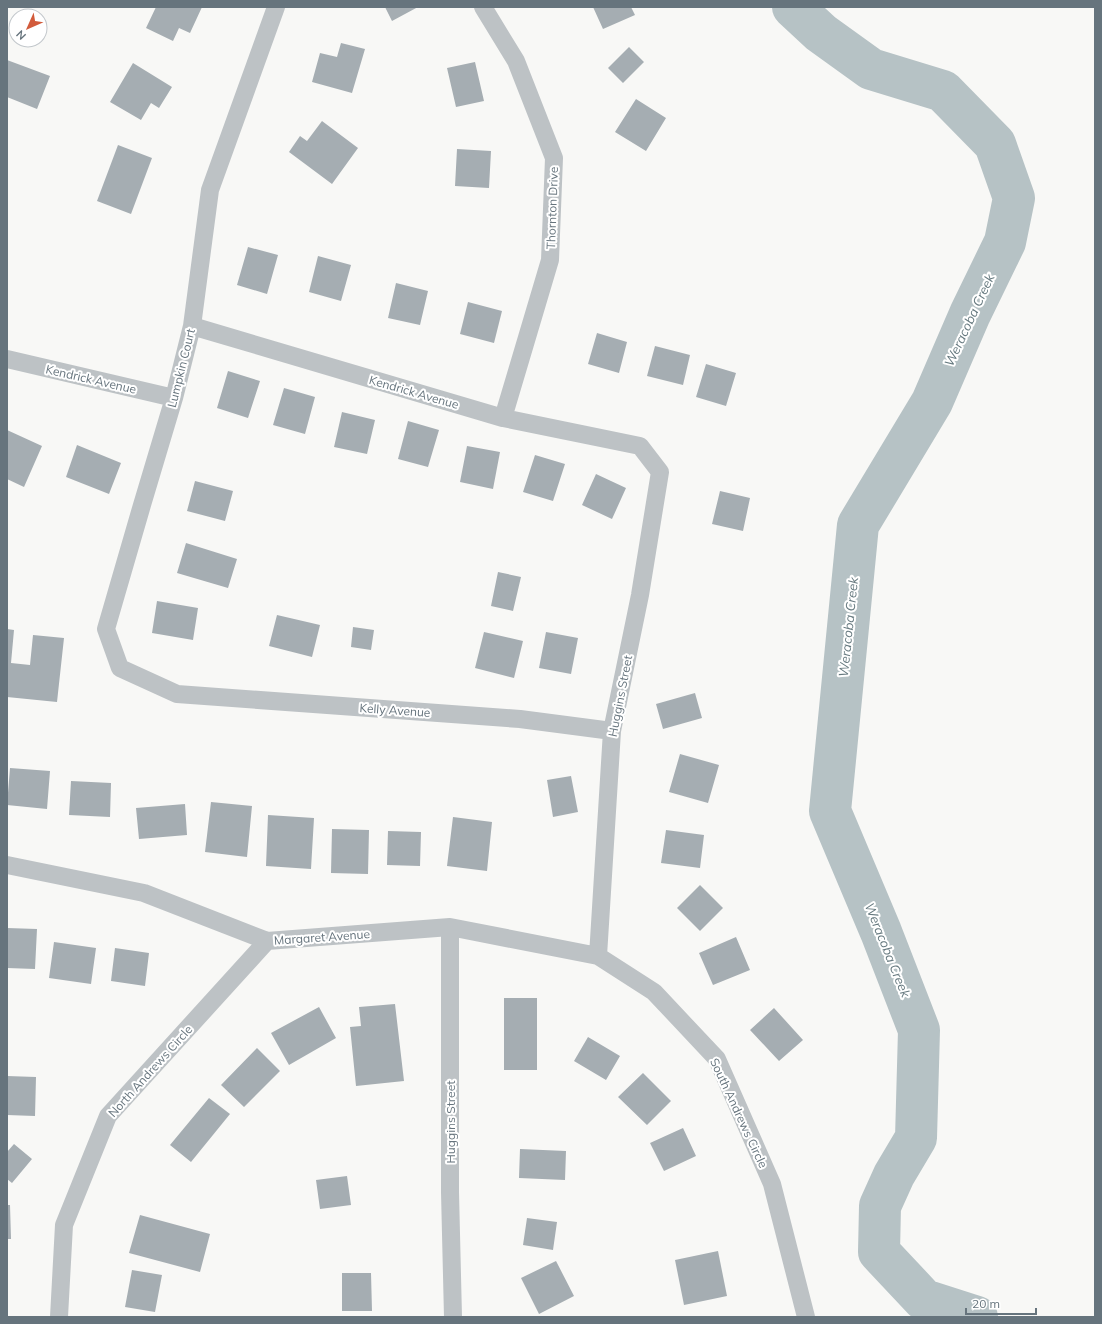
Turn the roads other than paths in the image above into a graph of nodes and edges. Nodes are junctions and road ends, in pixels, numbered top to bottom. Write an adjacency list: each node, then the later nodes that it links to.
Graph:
1 (276, 7): 3 (street, Lumpkin Court)
2 (483, 7): 6 (street, Thornton Drive)
3 (192, 326): 5 (street, Lumpkin Court); 6 (street, Kendrick Avenue)
4 (7, 359): 5 (street, Kendrick Avenue)
5 (174, 398): 8 (street, Lumpkin Court)
6 (503, 418): 7 (street, Kendrick Avenue)
7 (640, 446): 9 (street, Huggins Street)
8 (177, 694): 9 (street, Kelly Avenue)
9 (612, 731): 13 (street, Huggins Street)
10 (7, 865): 12 (street, Margaret Avenue)
11 (450, 927): 12 (street, Margaret Avenue); 13 (street, Margaret Avenue); 15 (street, Huggins Street)
12 (268, 941): 14 (street, North Andrews Circle)
13 (598, 956): 16 (street, South Andrews Circle)
14 (58, 1317)
15 (453, 1317)
16 (806, 1317)

